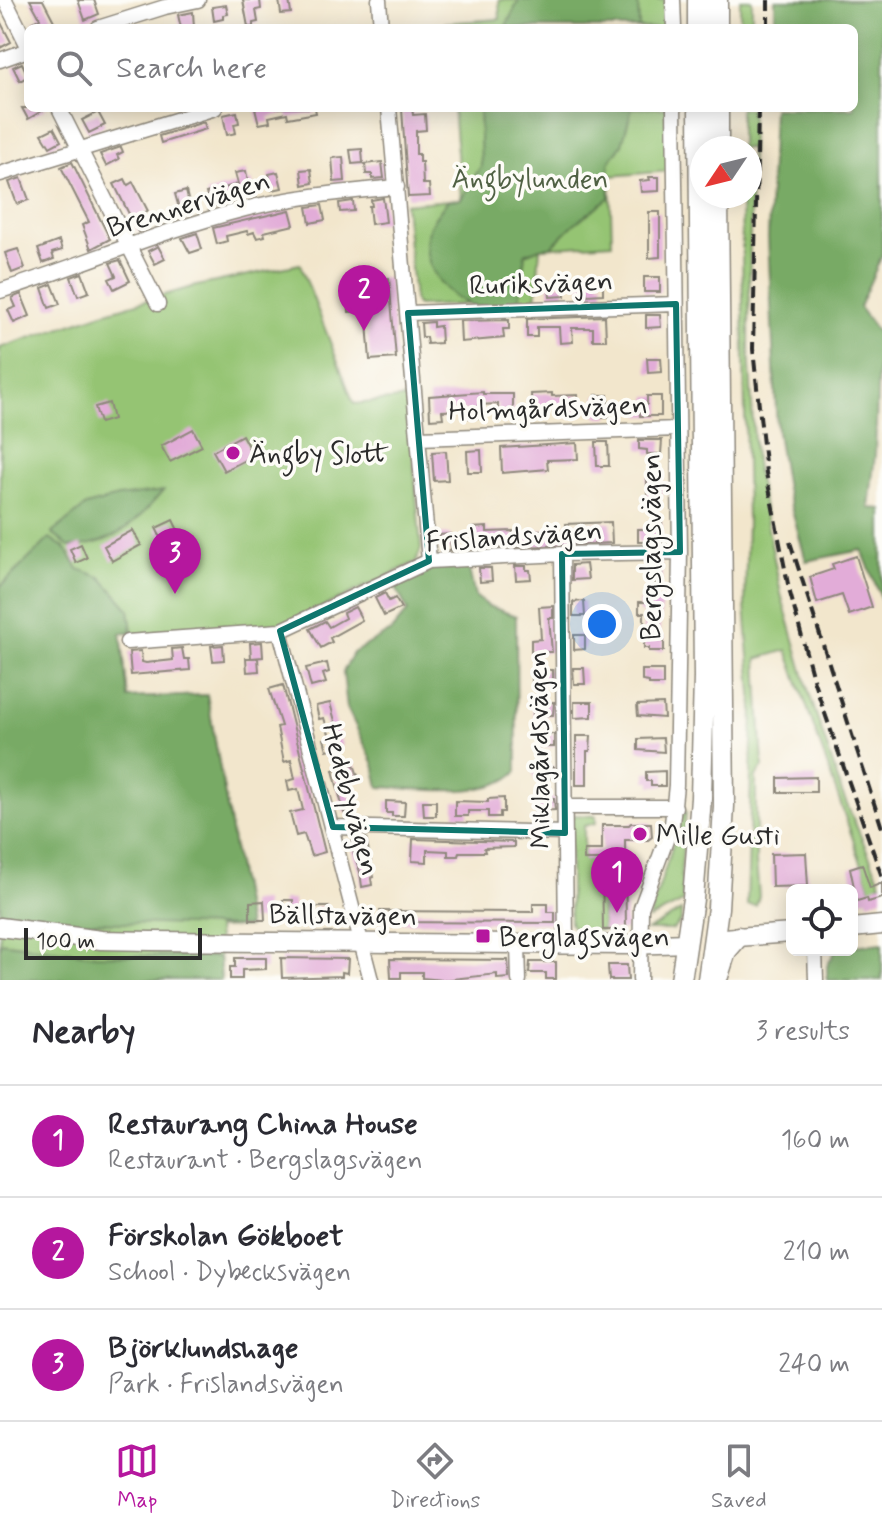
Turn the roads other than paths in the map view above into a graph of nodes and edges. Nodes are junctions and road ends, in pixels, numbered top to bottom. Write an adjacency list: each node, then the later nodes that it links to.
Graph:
1 (5, 0): 12 (street)
2 (198, 0): 7 (street)
3 (379, 0): 8 (street)
4 (673, 0): 9 (street)
5 (698, 0): 10 (main road)
6 (717, 0): 11 (main road)
7 (111, 24)
8 (381, 24)
9 (674, 24)
10 (698, 24)
11 (717, 24)
12 (24, 40)
13 (24, 50): 14 (street)
14 (0, 60)
15 (61, 112): 22 (street)
16 (201, 112): 22 (street)
17 (389, 112): 24 (street)
18 (674, 112): 29 (street, Bergslagsvägen)
19 (699, 112): 38 (main road, Bergslagsvägen)
20 (718, 112): 21 (main road)
21 (718, 136)
22 (79, 148): 23 (street); 26 (street)
23 (0, 174)
24 (397, 187): 26 (street, Brennervägen); 30 (street)
25 (718, 208): 48 (main road)
26 (129, 247): 27 (street, Brennervägen); 28 (street)
27 (0, 291)
28 (158, 304)
29 (676, 304): 30 (street, Ruriksvägen); 31 (street, Bergslagsvägen)
30 (408, 313): 32 (street)
31 (678, 429): 32 (street, Holmgårdsvägen); 33 (street, Bergslagsvägen)
32 (419, 438): 35 (street)
33 (680, 552): 34 (street, Frislandsvägen); 40 (street, Bergslagsvägen)
34 (562, 554): 35 (street, Frislandsvägen); 39 (street, Miklagårdsvägen)
35 (429, 561): 36 (street, Frislandsvägen)
36 (280, 631): 37 (street, Frislandsvägen); 41 (street, Hedebyvägen)
37 (127, 642)
38 (703, 734): 48 (main road); 50 (main road, Bergslagsvägen)
39 (565, 807): 40 (street); 42 (street, Miklagårdsvägen)
40 (675, 807): 53 (street, Bergslagsvägen)
41 (333, 827): 42 (street); 49 (street, Hedebyvägen)
42 (565, 833): 52 (street, Miklagårdsvägen)
43 (882, 925): 45 (street)
44 (0, 927): 49 (street, Bällstavägen)
45 (858, 927)
46 (786, 933): 47 (street)
47 (738, 937): 48 (street); 61 (main road)
48 (714, 939): 50 (main road); 60 (main road)
49 (362, 942): 51 (street, Bällstavägen); 55 (street, Hedebyvägen)
50 (687, 943): 53 (street, Bällstavägen); 58 (main road, Bergslagsvägen); 59 (main road)
51 (518, 945): 52 (street, Bällstavägen); 56 (street)
52 (566, 945): 53 (street, Bällstavägen)
53 (640, 945): 57 (street, Bergslagsvägen)
54 (815, 956): 62 (street)
55 (371, 980)
56 (519, 980)
57 (640, 980)
58 (681, 980)
59 (697, 980)
60 (708, 980)
61 (718, 980)
62 (816, 980)

